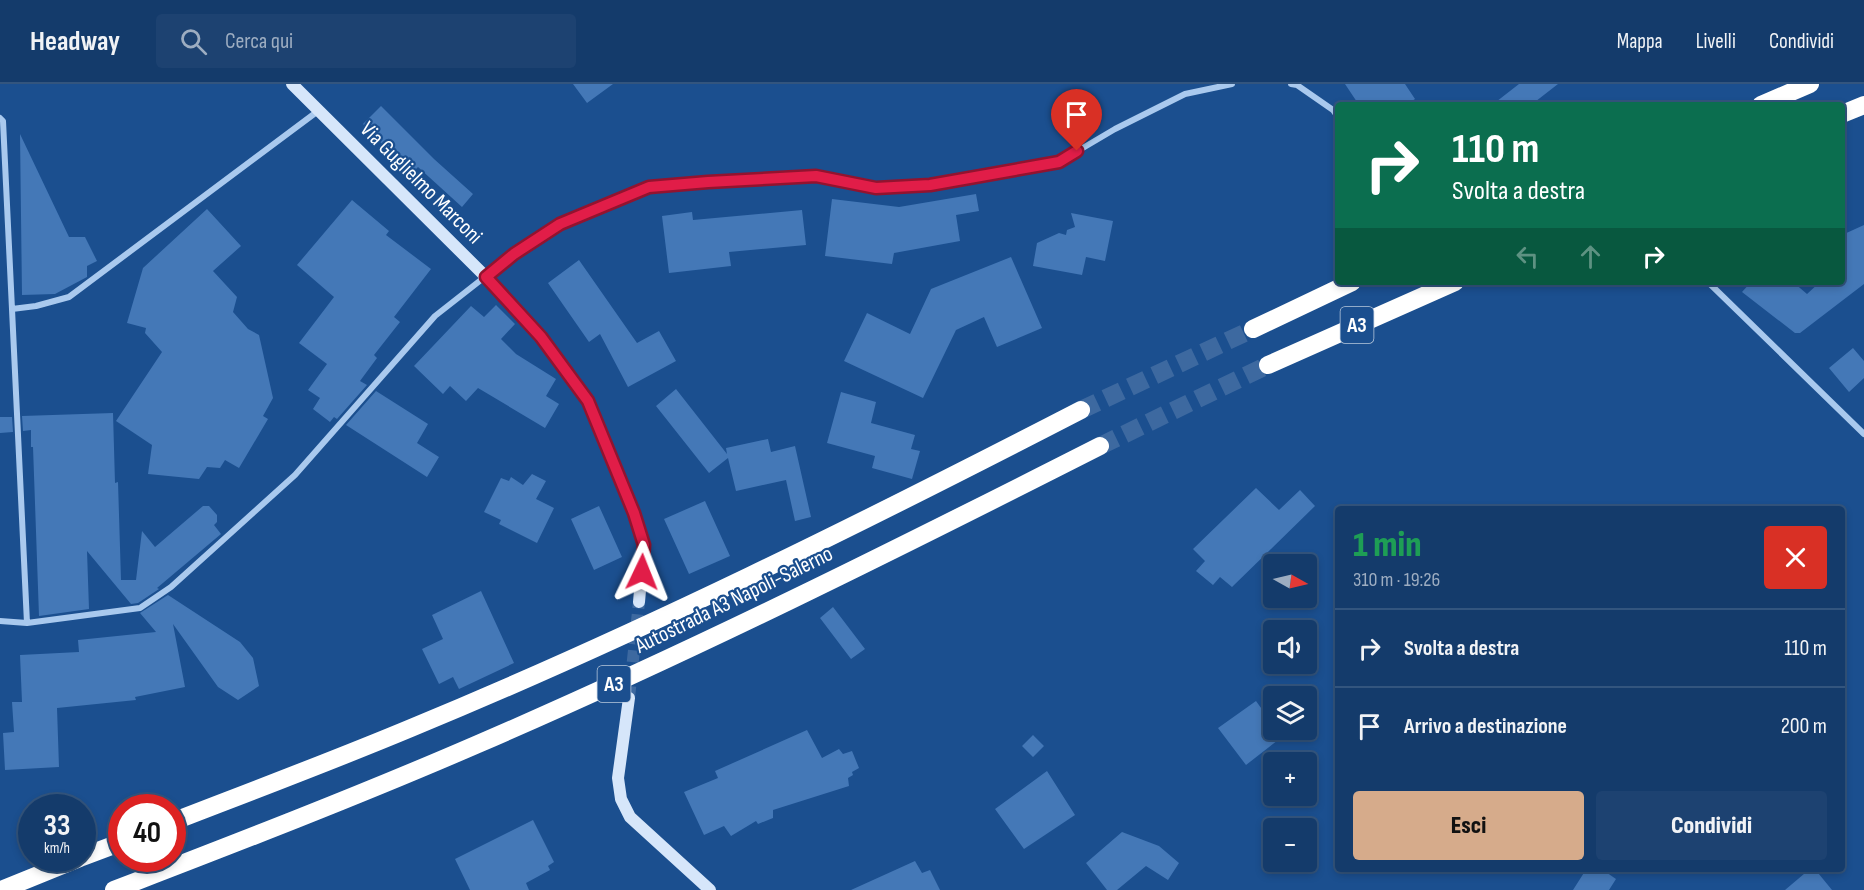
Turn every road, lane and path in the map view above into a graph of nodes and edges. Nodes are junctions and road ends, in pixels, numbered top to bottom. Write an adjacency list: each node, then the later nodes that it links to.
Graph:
1 (292, 84): 7 (street, Via Guglielmo Marconi)
2 (1232, 84): 11 (street)
3 (1291, 84): 8 (street)
4 (1810, 84): 5 (highway)
5 (1768, 102)
6 (1864, 105): 9 (highway)
7 (318, 111): 11 (street, Via Guglielmo Marconi); 15 (street)
8 (1335, 113)
9 (1845, 113)
10 (0, 118): 15 (street)
11 (486, 277): 21 (street, Via Guglielmo Marconi); 23 (street)
12 (1346, 285): 16 (highway, A3)
13 (1449, 285): 17 (highway, A3)
14 (1711, 285): 19 (street)
15 (12, 309): 23 (street)
16 (1253, 329)
17 (1268, 365)
18 (1081, 410): 25 (highway, Autostrada A3 Napoli-Salerno / A3)
19 (1864, 434)
20 (1100, 446): 28 (highway, Autostrada A3 Napoli-Salerno / A3)
21 (639, 602)
22 (0, 621): 23 (street)
23 (27, 622)
24 (629, 698): 29 (street)
25 (186, 817)
26 (45, 872): 27 (highway)
27 (1, 890)
28 (114, 890)
29 (710, 890)

